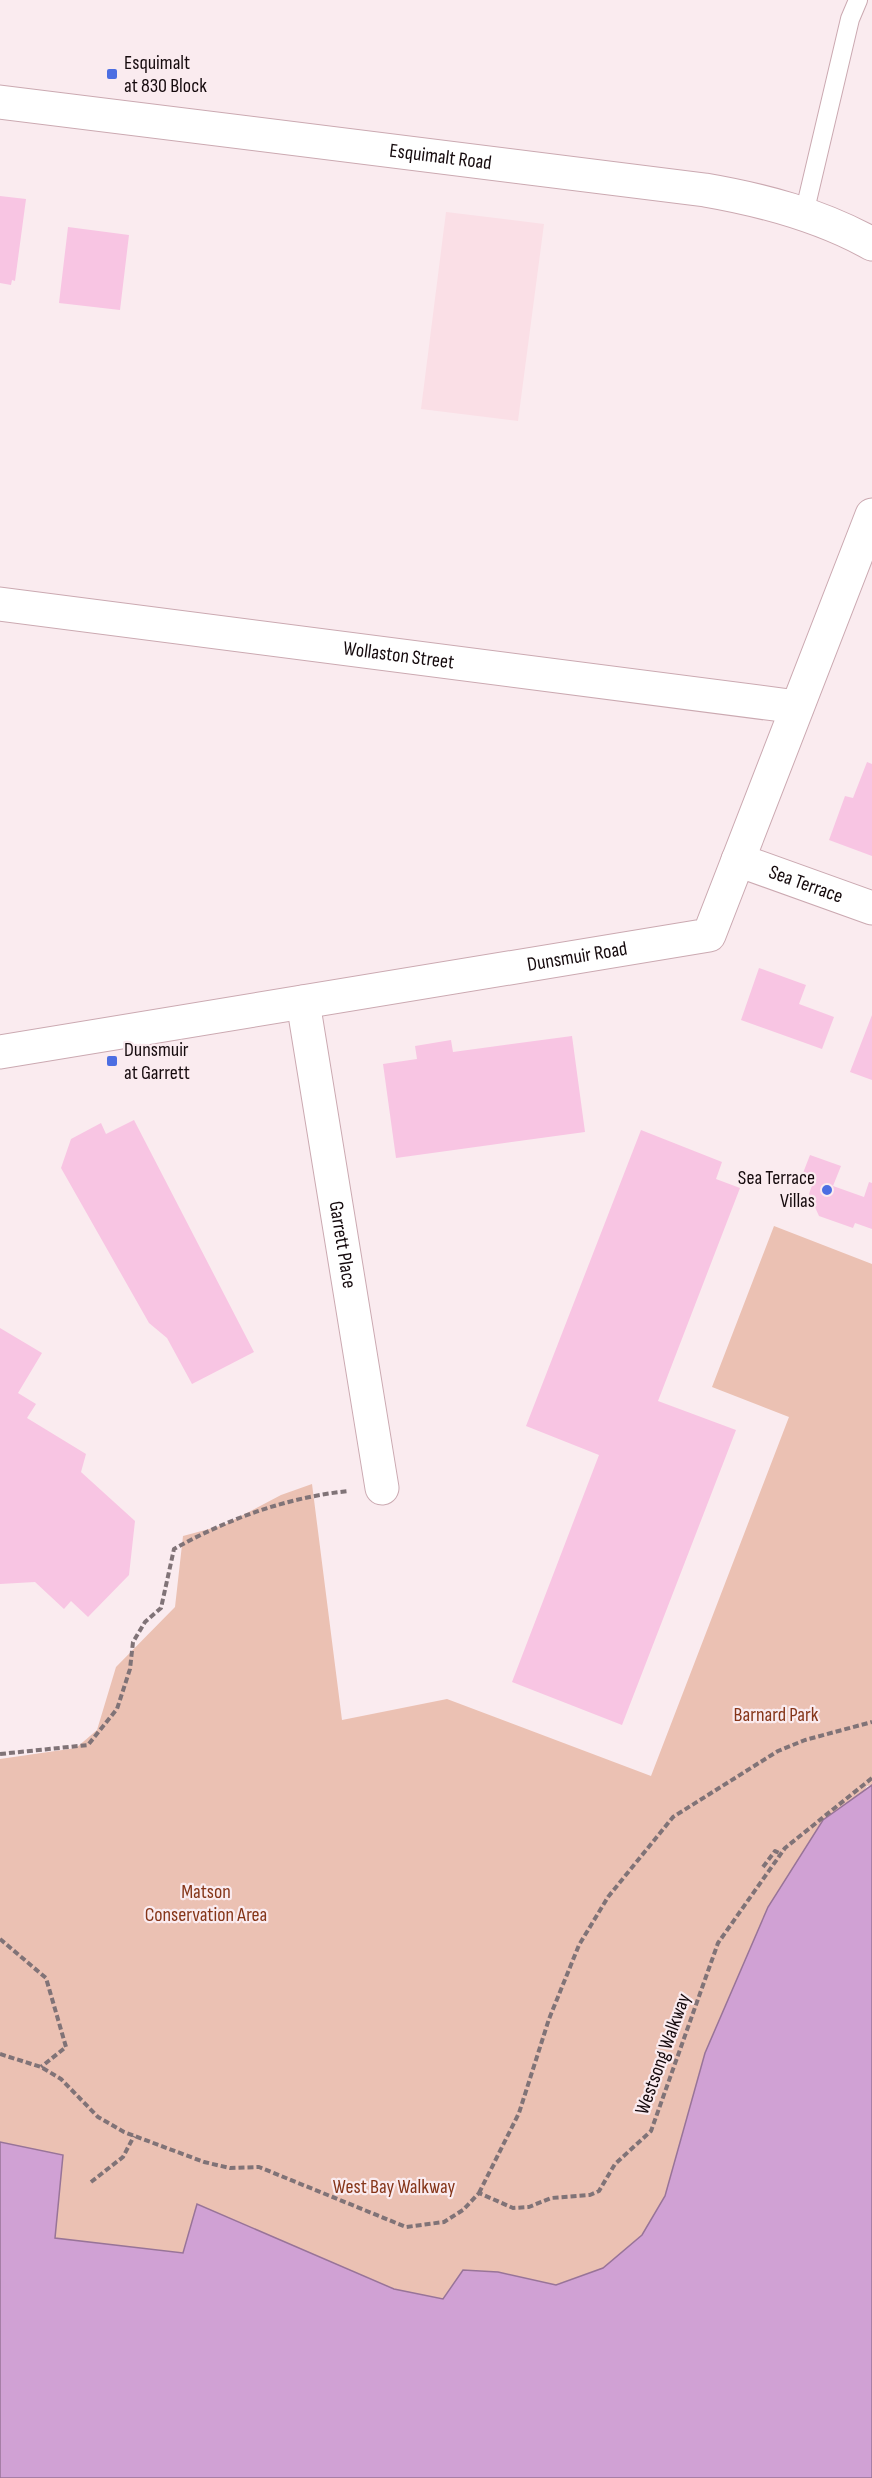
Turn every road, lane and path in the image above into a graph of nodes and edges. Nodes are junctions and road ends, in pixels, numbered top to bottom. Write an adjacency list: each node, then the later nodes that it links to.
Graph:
1 (858, 0): 3 (lane)
2 (0, 102): 3 (street, Esquimalt Road)
3 (804, 214): 4 (street, Esquimalt Road)
4 (872, 244)
5 (872, 515): 7 (street, Dunsmuir Road)
6 (0, 604): 7 (street, Wollaston Street)
7 (796, 707): 8 (street, Dunsmuir Road)
8 (738, 860): 9 (street, Sea Terrace); 10 (street, Dunsmuir Road)
9 (872, 908)
10 (303, 1002): 11 (street, Dunsmuir Road); 12 (street, Garrett Place)
11 (0, 1052)
12 (382, 1488): 14 (path)
13 (872, 1722): 23 (path)
14 (0, 1754)
15 (872, 1778): 16 (path, Westsong Walkway)
16 (781, 1854): 17 (path); 23 (path, Westsong Walkway)
17 (764, 1867)
18 (0, 1939): 20 (path)
19 (0, 2054): 20 (path)
20 (41, 2067): 21 (path)
21 (134, 2136): 22 (path); 23 (path)
22 (91, 2182)
23 (479, 2193)

